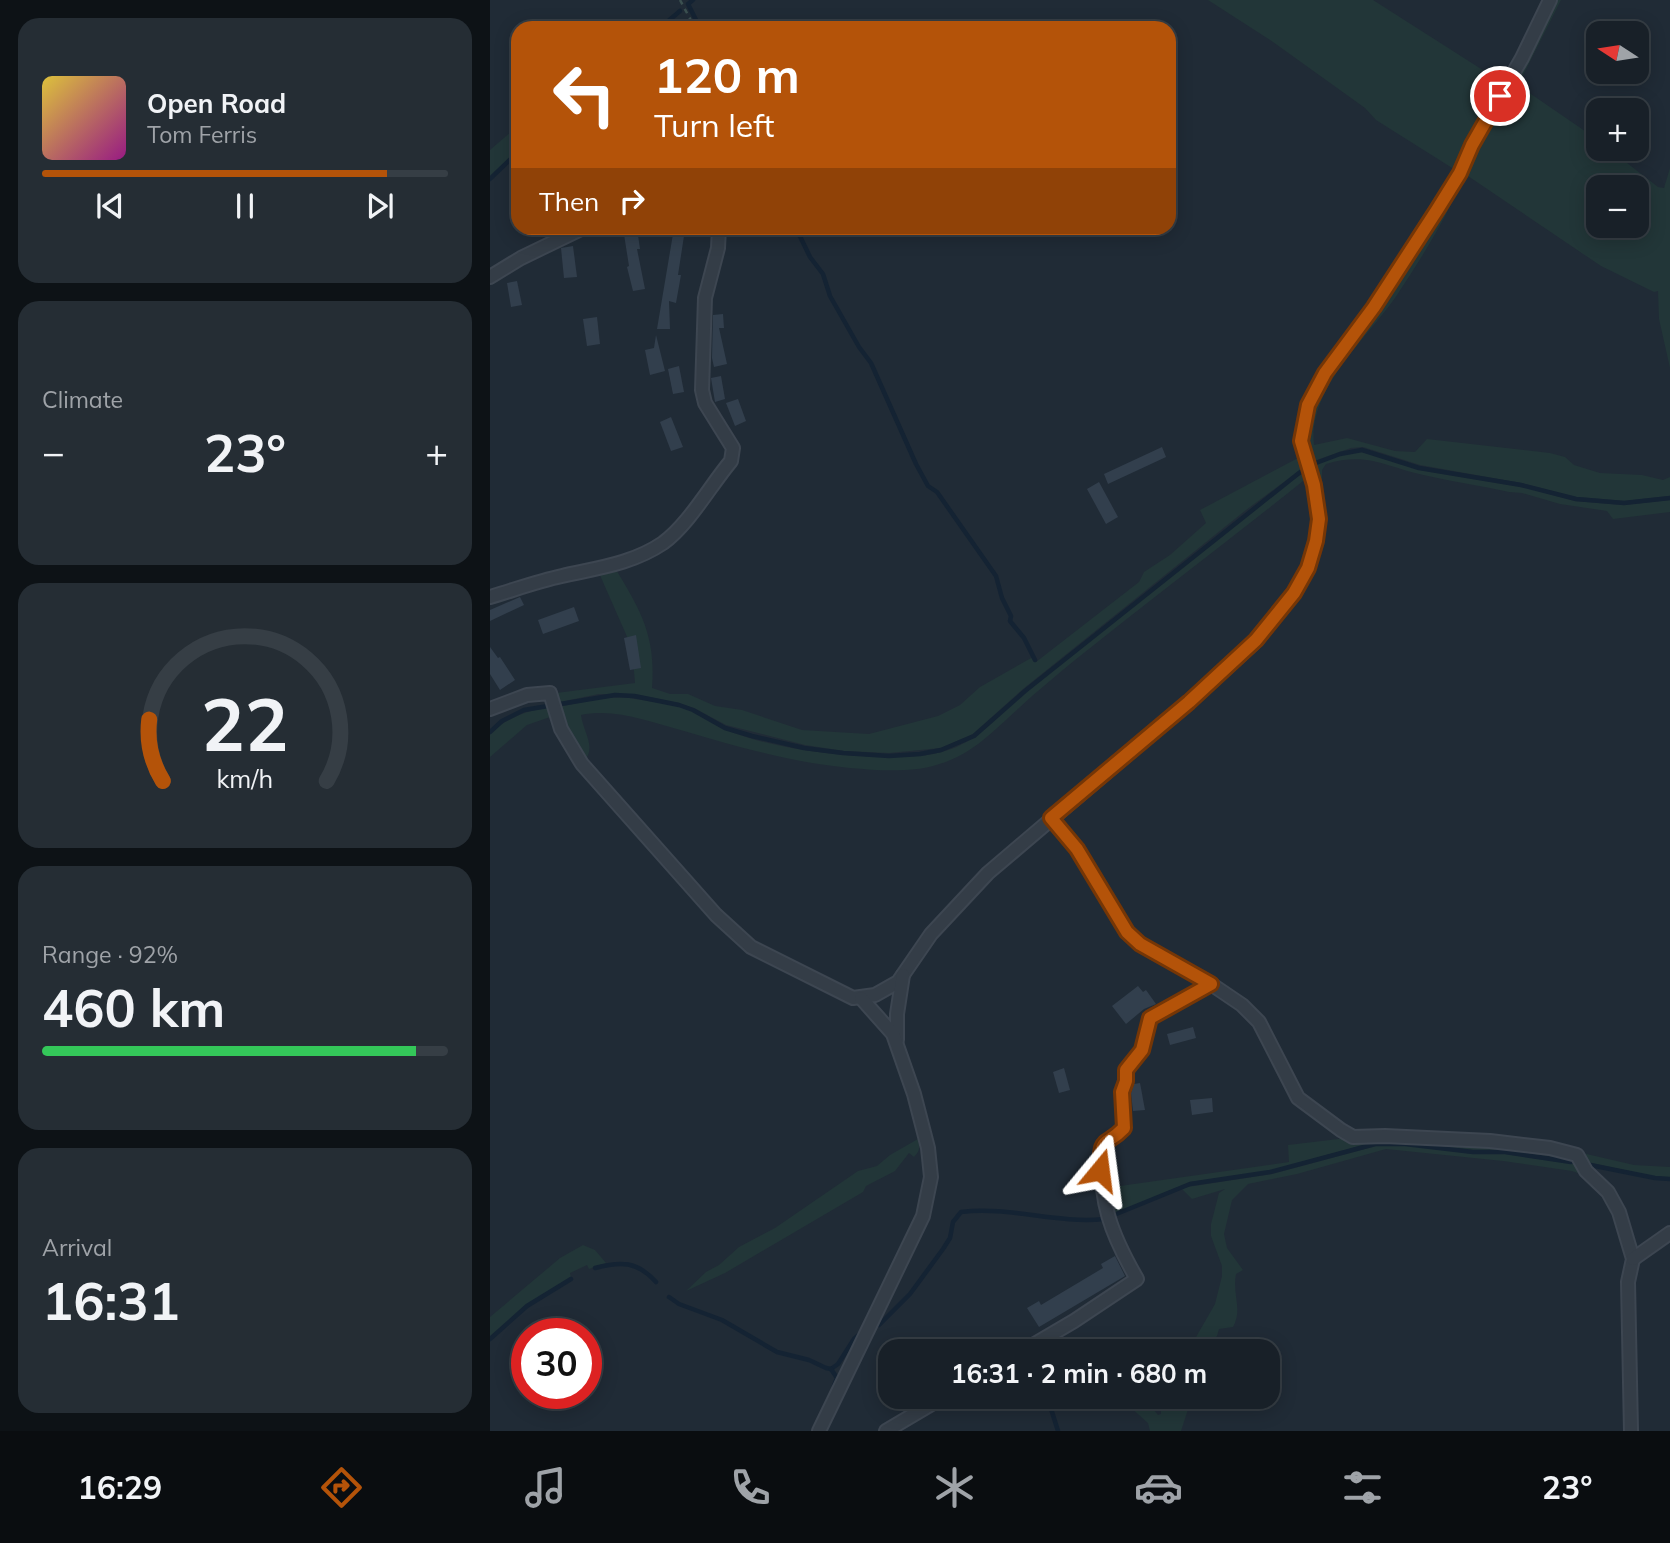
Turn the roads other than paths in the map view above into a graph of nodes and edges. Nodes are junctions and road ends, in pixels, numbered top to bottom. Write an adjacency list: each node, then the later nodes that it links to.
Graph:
1 (1550, 0): 7 (street)
2 (569, 235): 4 (street)
3 (719, 235): 5 (street)
4 (490, 277)
5 (490, 597)
6 (490, 707): 10 (street)
7 (1051, 818): 8 (street); 9 (street)
8 (903, 974): 10 (street); 11 (street)
9 (1211, 984): 13 (street); 14 (street)
10 (861, 998): 11 (street)
11 (898, 1047): 16 (street)
12 (1670, 1233): 13 (street)
13 (1633, 1259): 18 (street)
14 (1043, 1339)
15 (923, 1409): 17 (street)
16 (819, 1431)
17 (886, 1431)
18 (1631, 1431)

